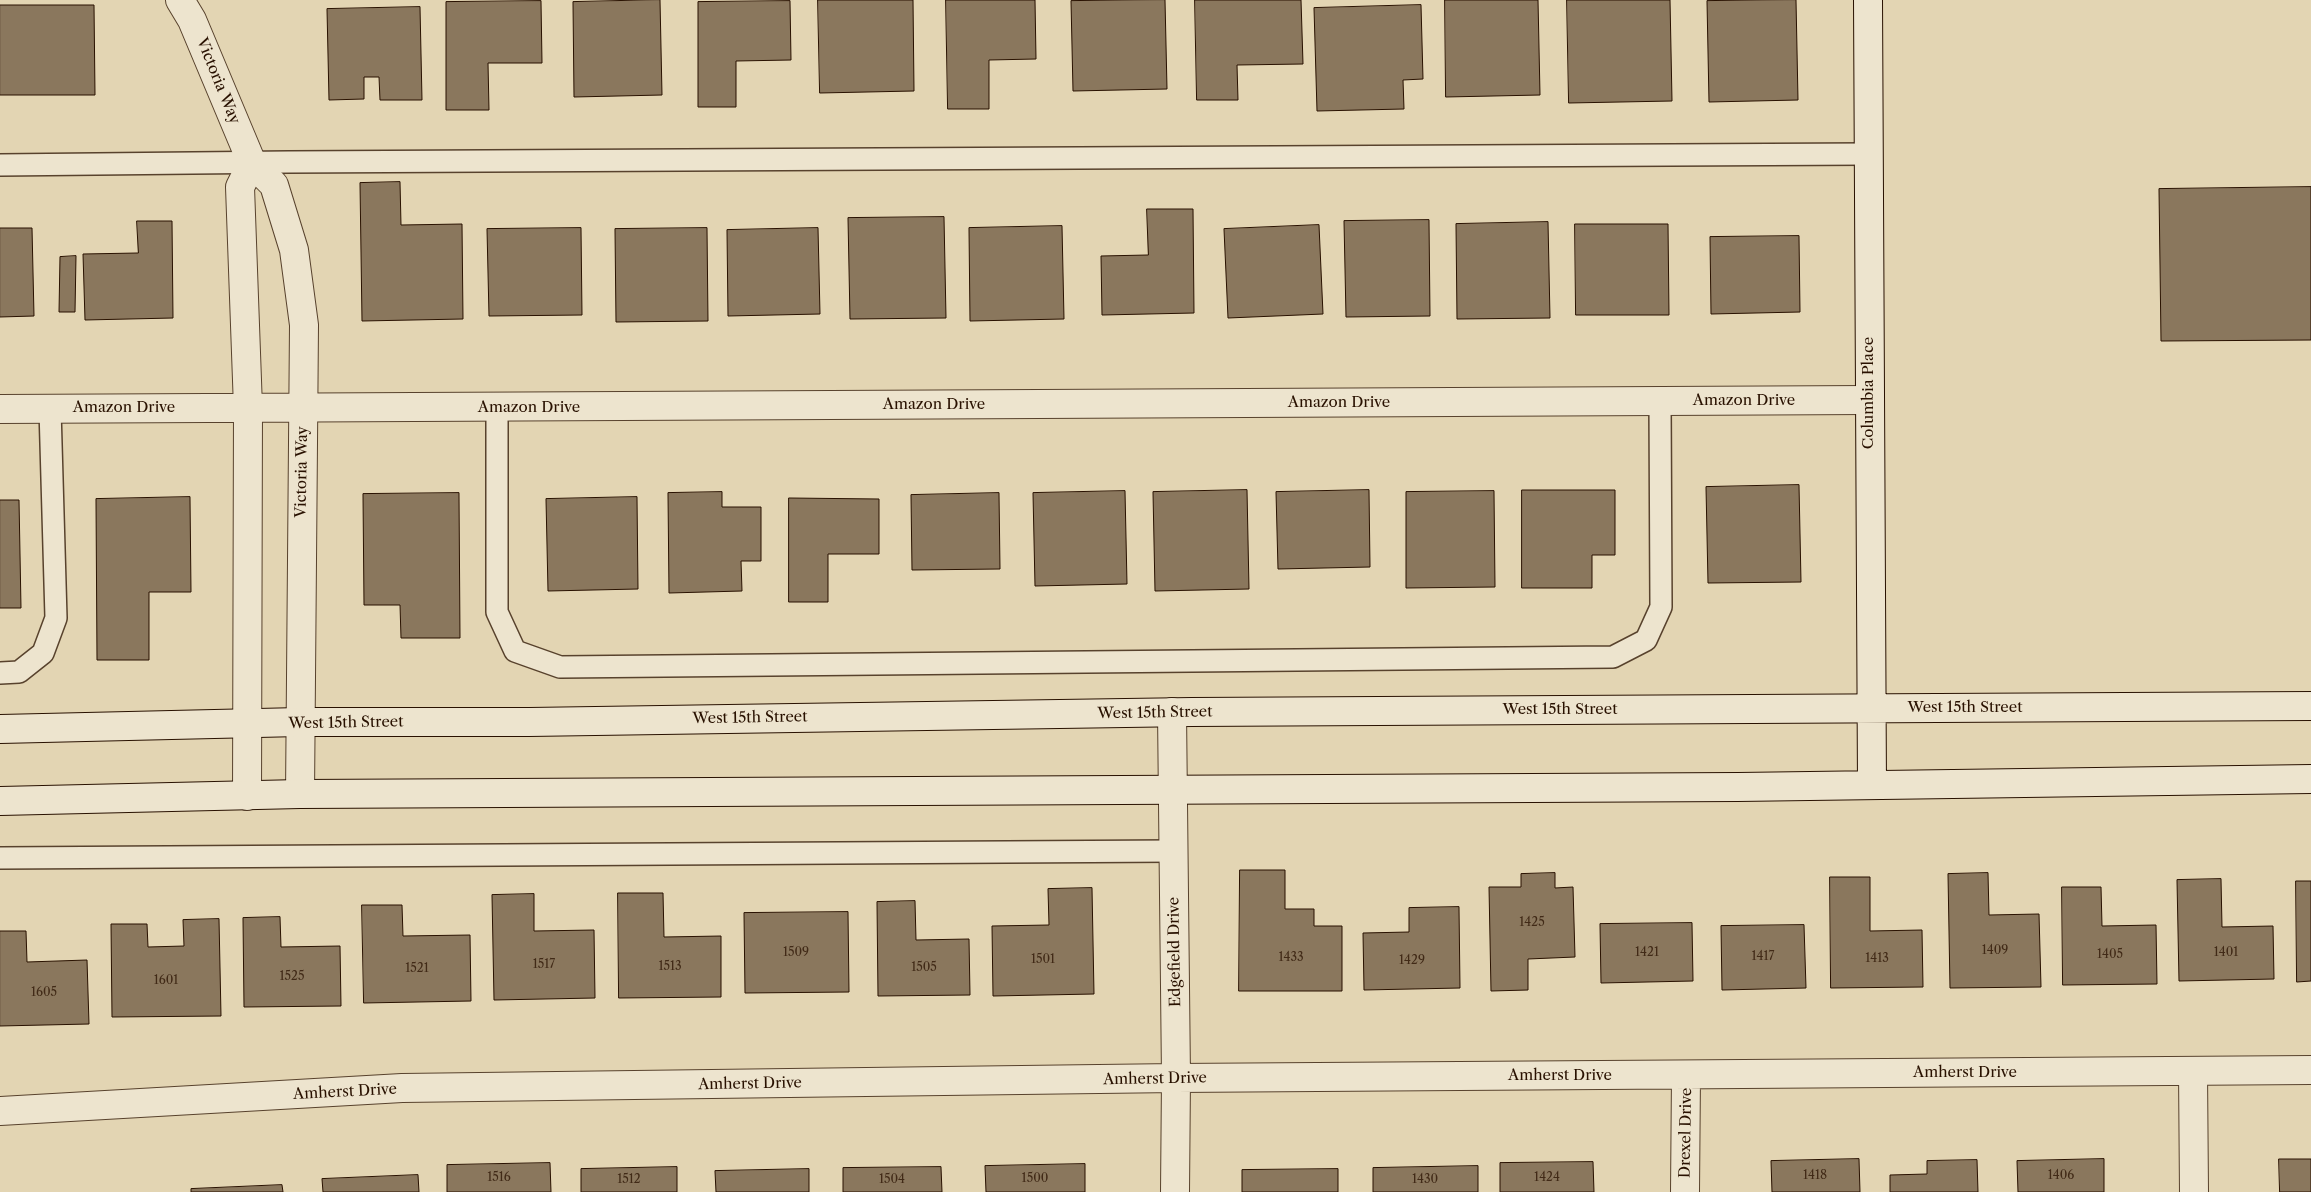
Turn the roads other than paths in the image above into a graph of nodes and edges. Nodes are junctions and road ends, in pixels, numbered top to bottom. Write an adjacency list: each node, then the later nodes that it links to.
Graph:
1 (180, 0): 4 (street, Victoria Way)
2 (1868, 0): 3 (street, Columbia Place)
3 (1868, 154): 4 (lane); 6 (street, Columbia Place)
4 (252, 163): 5 (lane); 8 (street); 12 (street, Victoria Way)
5 (0, 166)
6 (1869, 400): 7 (street, Amazon Drive); 15 (street, Columbia Place)
7 (1660, 401): 9 (street, Amazon Drive); 9 (lane)
8 (248, 408): 11 (street, Amazon Drive); 12 (street, Amazon Drive); 18 (street)
9 (497, 408): 12 (street, Amazon Drive)
10 (0, 409): 11 (street, Amazon Drive)
11 (50, 409): 13 (lane)
12 (303, 409): 17 (street, Victoria Way)
13 (0, 673)
14 (2311, 706): 15 (street, West 15th Street)
15 (1870, 709): 16 (street, West 15th Street); 21 (street, Columbia Place)
16 (1172, 712): 17 (street, West 15th Street); 22 (street, Edgefield Drive)
17 (300, 722): 18 (street, West 15th Street); 23 (street, Victoria Way)
18 (246, 725): 19 (street, West 15th Street); 24 (street)
19 (0, 728)
20 (2311, 779): 21 (street)
21 (1872, 785): 22 (street)
22 (1173, 790): 23 (street); 26 (street, Edgefield Drive)
23 (300, 794): 24 (street)
24 (247, 796): 25 (street)
25 (0, 801)
26 (1174, 851): 27 (lane); 31 (street, Edgefield Drive)
27 (0, 858)
28 (2311, 1070): 29 (street, Amherst Drive)
29 (2193, 1071): 30 (street, Amherst Drive); 35 (street)
30 (1686, 1075): 31 (street, Amherst Drive); 34 (street, Drexel Drive)
31 (1176, 1078): 32 (street, Amherst Drive); 33 (street, Edgefield Drive)
32 (0, 1111)
33 (1175, 1192)
34 (1685, 1192)
35 (2194, 1192)

